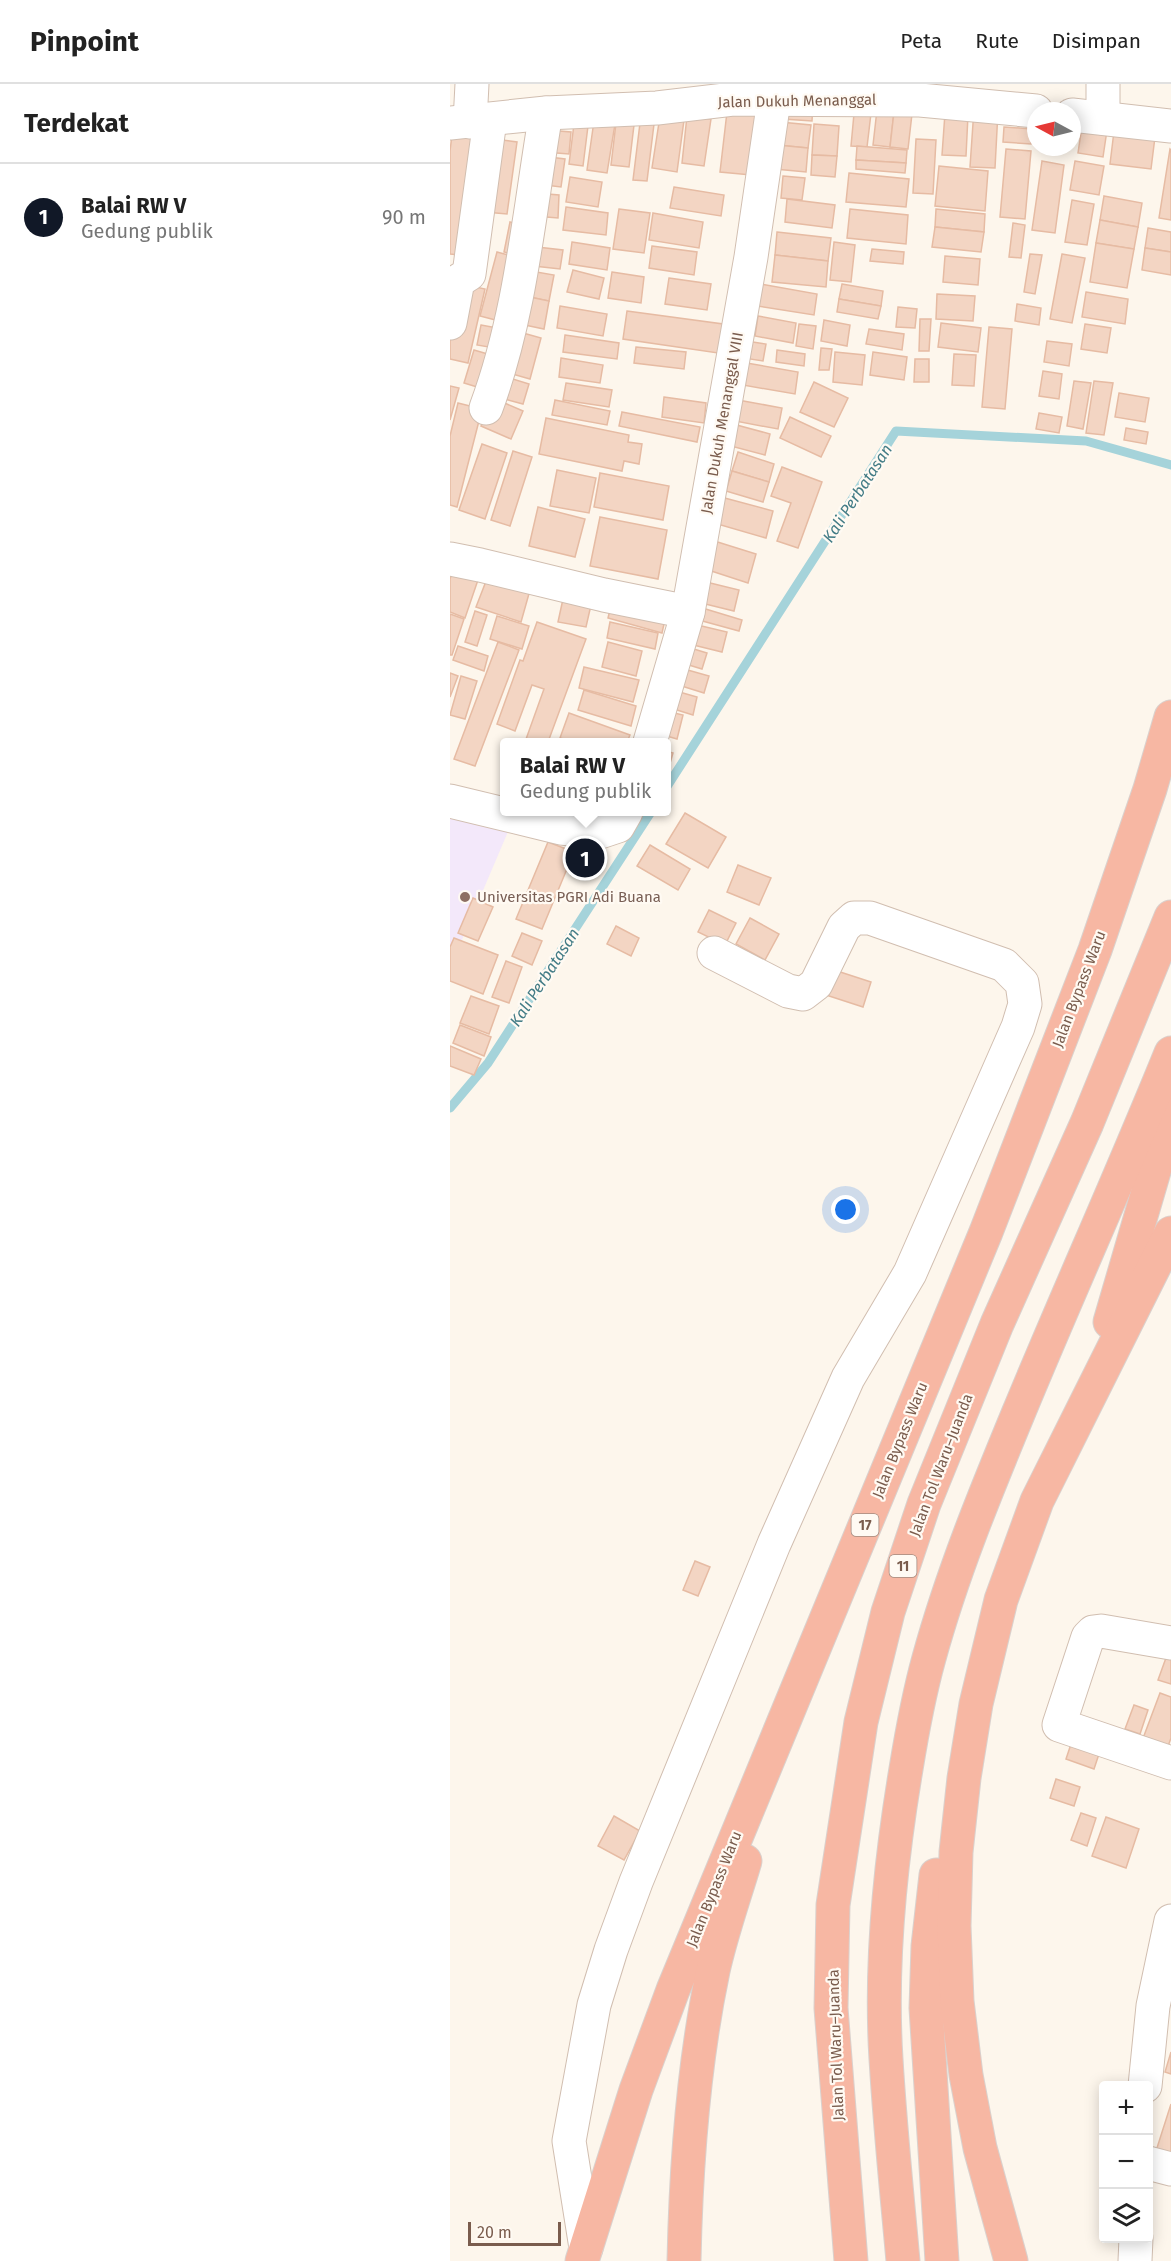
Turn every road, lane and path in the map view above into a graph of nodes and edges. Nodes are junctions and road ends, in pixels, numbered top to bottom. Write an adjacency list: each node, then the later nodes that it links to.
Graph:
1 (472, 84): 9 (street)
2 (1103, 84): 8 (street)
3 (733, 91): 5 (street, Jalan Dukuh Menanggal); 7 (street, Jalan Dukuh Menanggal)
4 (936, 93): 5 (street, Jalan Dukuh Menanggal); 6 (street, Jalan Dukuh Menanggal)
5 (774, 100): 14 (street, Jalan Dukuh Menanggal VIII)
6 (1027, 109)
7 (546, 113): 9 (street, Jalan Dukuh Menanggal); 12 (street)
8 (1088, 116): 10 (street)
9 (470, 121): 11 (street)
10 (1171, 126)
11 (450, 323)
12 (486, 408)
13 (450, 559): 14 (street)
14 (688, 612): 16 (street, Jalan Dukuh Menanggal VIII)
15 (1171, 717): 18 (highway, Jalan Bypass Waru / 17)
16 (651, 738)
17 (1171, 746): 18 (highway)
18 (1150, 789): 30 (highway, Jalan Bypass Waru / 17)
19 (450, 801): 20 (street)
20 (500, 813)
21 (512, 816): 22 (street)
22 (624, 816)
23 (1171, 917): 43 (highway, Jalan Tol Waru–Juanda / 11)
24 (714, 953): 41 (street)
25 (1171, 1053): 44 (highway)
26 (1171, 1113): 28 (highway)
27 (1171, 1233): 28 (highway)
28 (1085, 1406): 31 (highway)
29 (1171, 1643): 32 (street)
30 (798, 1689): 41 (highway, Jalan Bypass Waru / 17); 42 (highway)
31 (976, 1704): 36 (highway); 45 (highway)
32 (1171, 1763)
33 (1171, 1921): 34 (street)
34 (1162, 2010): 35 (street)
35 (1146, 2081)
36 (980, 2148): 39 (highway); 48 (street)
37 (1153, 2164): 38 (street)
38 (1171, 2169)
39 (1000, 2220): 46 (street); 47 (highway)
40 (1136, 2243): 49 (street)
41 (584, 2255)
42 (684, 2261)
43 (851, 2261)
44 (903, 2261)
45 (942, 2261)
46 (1001, 2261)
47 (1011, 2261)
48 (1024, 2261)
49 (1135, 2261)

